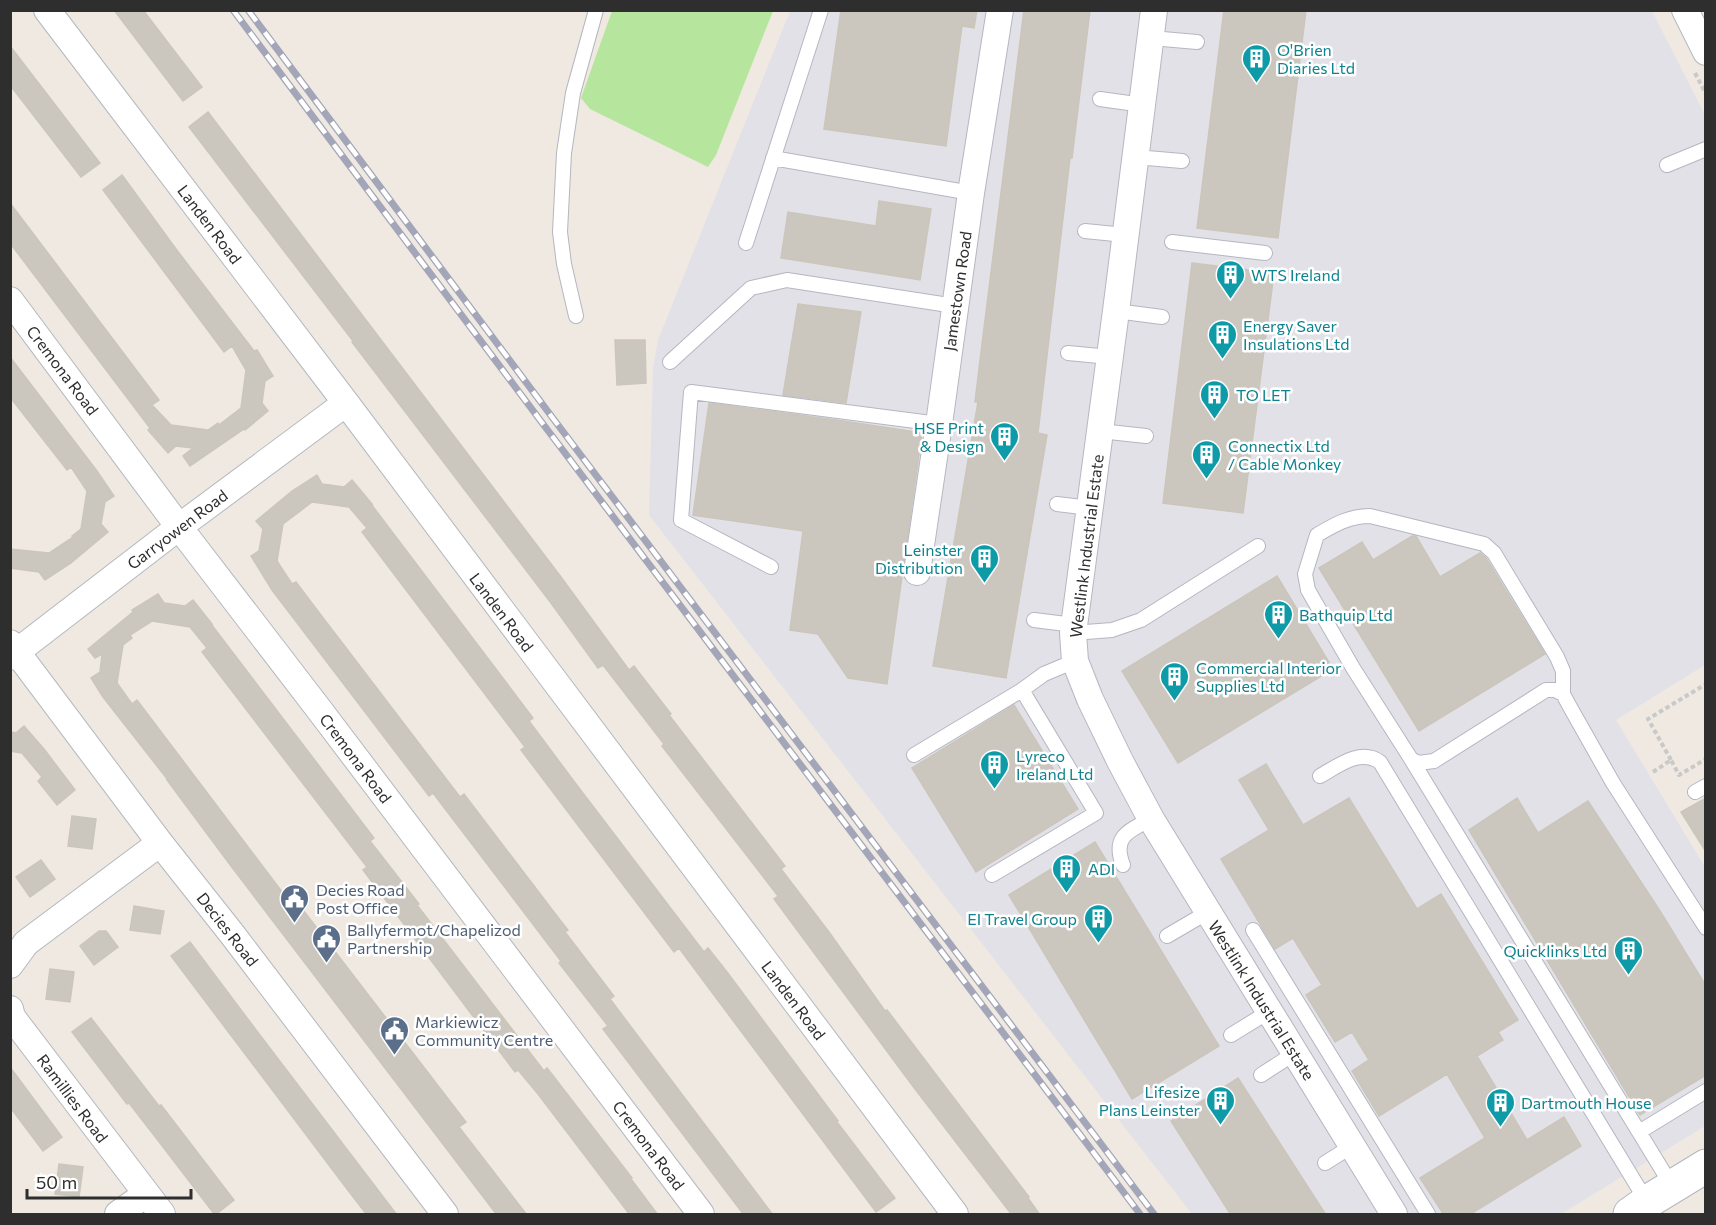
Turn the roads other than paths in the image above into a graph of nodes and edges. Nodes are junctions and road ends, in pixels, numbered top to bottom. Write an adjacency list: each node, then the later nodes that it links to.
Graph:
1 (48, 10): 31 (street, Landen Road)
2 (596, 10): 26 (lane)
3 (821, 10): 14 (lane)
4 (1000, 10): 17 (street, Jamestown Road)
5 (1154, 10): 7 (street, Westlink Industrial Estate)
6 (1685, 10): 9 (street)
7 (1151, 38): 8 (lane); 11 (street, Westlink Industrial Estate)
8 (1197, 42)
9 (1706, 52)
10 (1100, 99): 11 (lane)
11 (1143, 105): 13 (street, Westlink Industrial Estate)
12 (1706, 149): 16 (lane)
13 (1135, 157): 15 (lane); 19 (street, Westlink Industrial Estate)
14 (773, 158): 17 (lane); 21 (lane)
15 (1182, 161)
16 (1667, 165)
17 (971, 193): 24 (street, Jamestown Road)
18 (1085, 231): 19 (lane)
19 (1125, 235): 25 (street, Westlink Industrial Estate)
20 (1172, 242): 22 (lane)
21 (746, 243)
22 (1265, 254)
23 (10, 300): 37 (street, Cremona Road)
24 (955, 306): 30 (lane); 32 (street, Jamestown Road)
25 (1116, 310): 27 (lane); 29 (street, Westlink Industrial Estate)
26 (576, 316)
27 (1162, 317)
28 (1068, 353): 29 (lane)
29 (1110, 357): 33 (street, Westlink Industrial Estate)
30 (670, 362)
31 (346, 403): 37 (street, Garryowen Road); 75 (street, Landen Road)
32 (939, 424): 39 (lane); 40 (street, Jamestown Road)
33 (1100, 431): 34 (lane); 36 (street, Westlink Industrial Estate)
34 (1146, 436)
35 (1056, 504): 36 (lane)
36 (1090, 508): 42 (street, Westlink Industrial Estate)
37 (179, 527): 43 (street, Garryowen Road); 74 (street, Cremona Road)
38 (1258, 546): 42 (lane)
39 (771, 567)
40 (917, 572)
41 (1034, 620): 42 (lane)
42 (1074, 629): 44 (street, Westlink Industrial Estate)
43 (13, 651): 51 (street, Decies Road)
44 (1075, 661): 45 (lane); 50 (street, Westlink Industrial Estate)
45 (1022, 690): 47 (lane); 53 (lane)
46 (1563, 694): 48 (lane); 48 (lane); 55 (lane)
47 (914, 754)
48 (1411, 759): 65 (lane)
49 (1320, 776): 70 (lane)
50 (1151, 819): 52 (lane); 54 (street, Westlink Industrial Estate)
51 (160, 843): 58 (street); 73 (street, Decies Road)
52 (1123, 865)
53 (992, 875)
54 (1208, 912): 57 (lane); 60 (street, Westlink Industrial Estate)
55 (1706, 928)
56 (1253, 930): 77 (lane)
57 (1167, 936)
58 (10, 965)
59 (10, 1009): 69 (street, Ramillies Road)
60 (1270, 1011): 61 (lane); 62 (street, Westlink Industrial Estate)
61 (1231, 1035)
62 (1295, 1053): 63 (lane); 66 (street, Westlink Industrial Estate)
63 (1261, 1075)
64 (1706, 1091): 65 (lane)
65 (1639, 1132): 70 (lane)
66 (1352, 1146): 67 (lane); 76 (street, Westlink Industrial Estate)
67 (1325, 1163)
68 (1706, 1166): 70 (main road)
69 (146, 1194): 71 (street); 72 (street, Ramillies Road)
70 (1650, 1201)
71 (118, 1215)
72 (162, 1215)
73 (445, 1215)
74 (701, 1215)
75 (955, 1215)
76 (1394, 1215)
77 (1428, 1215)

